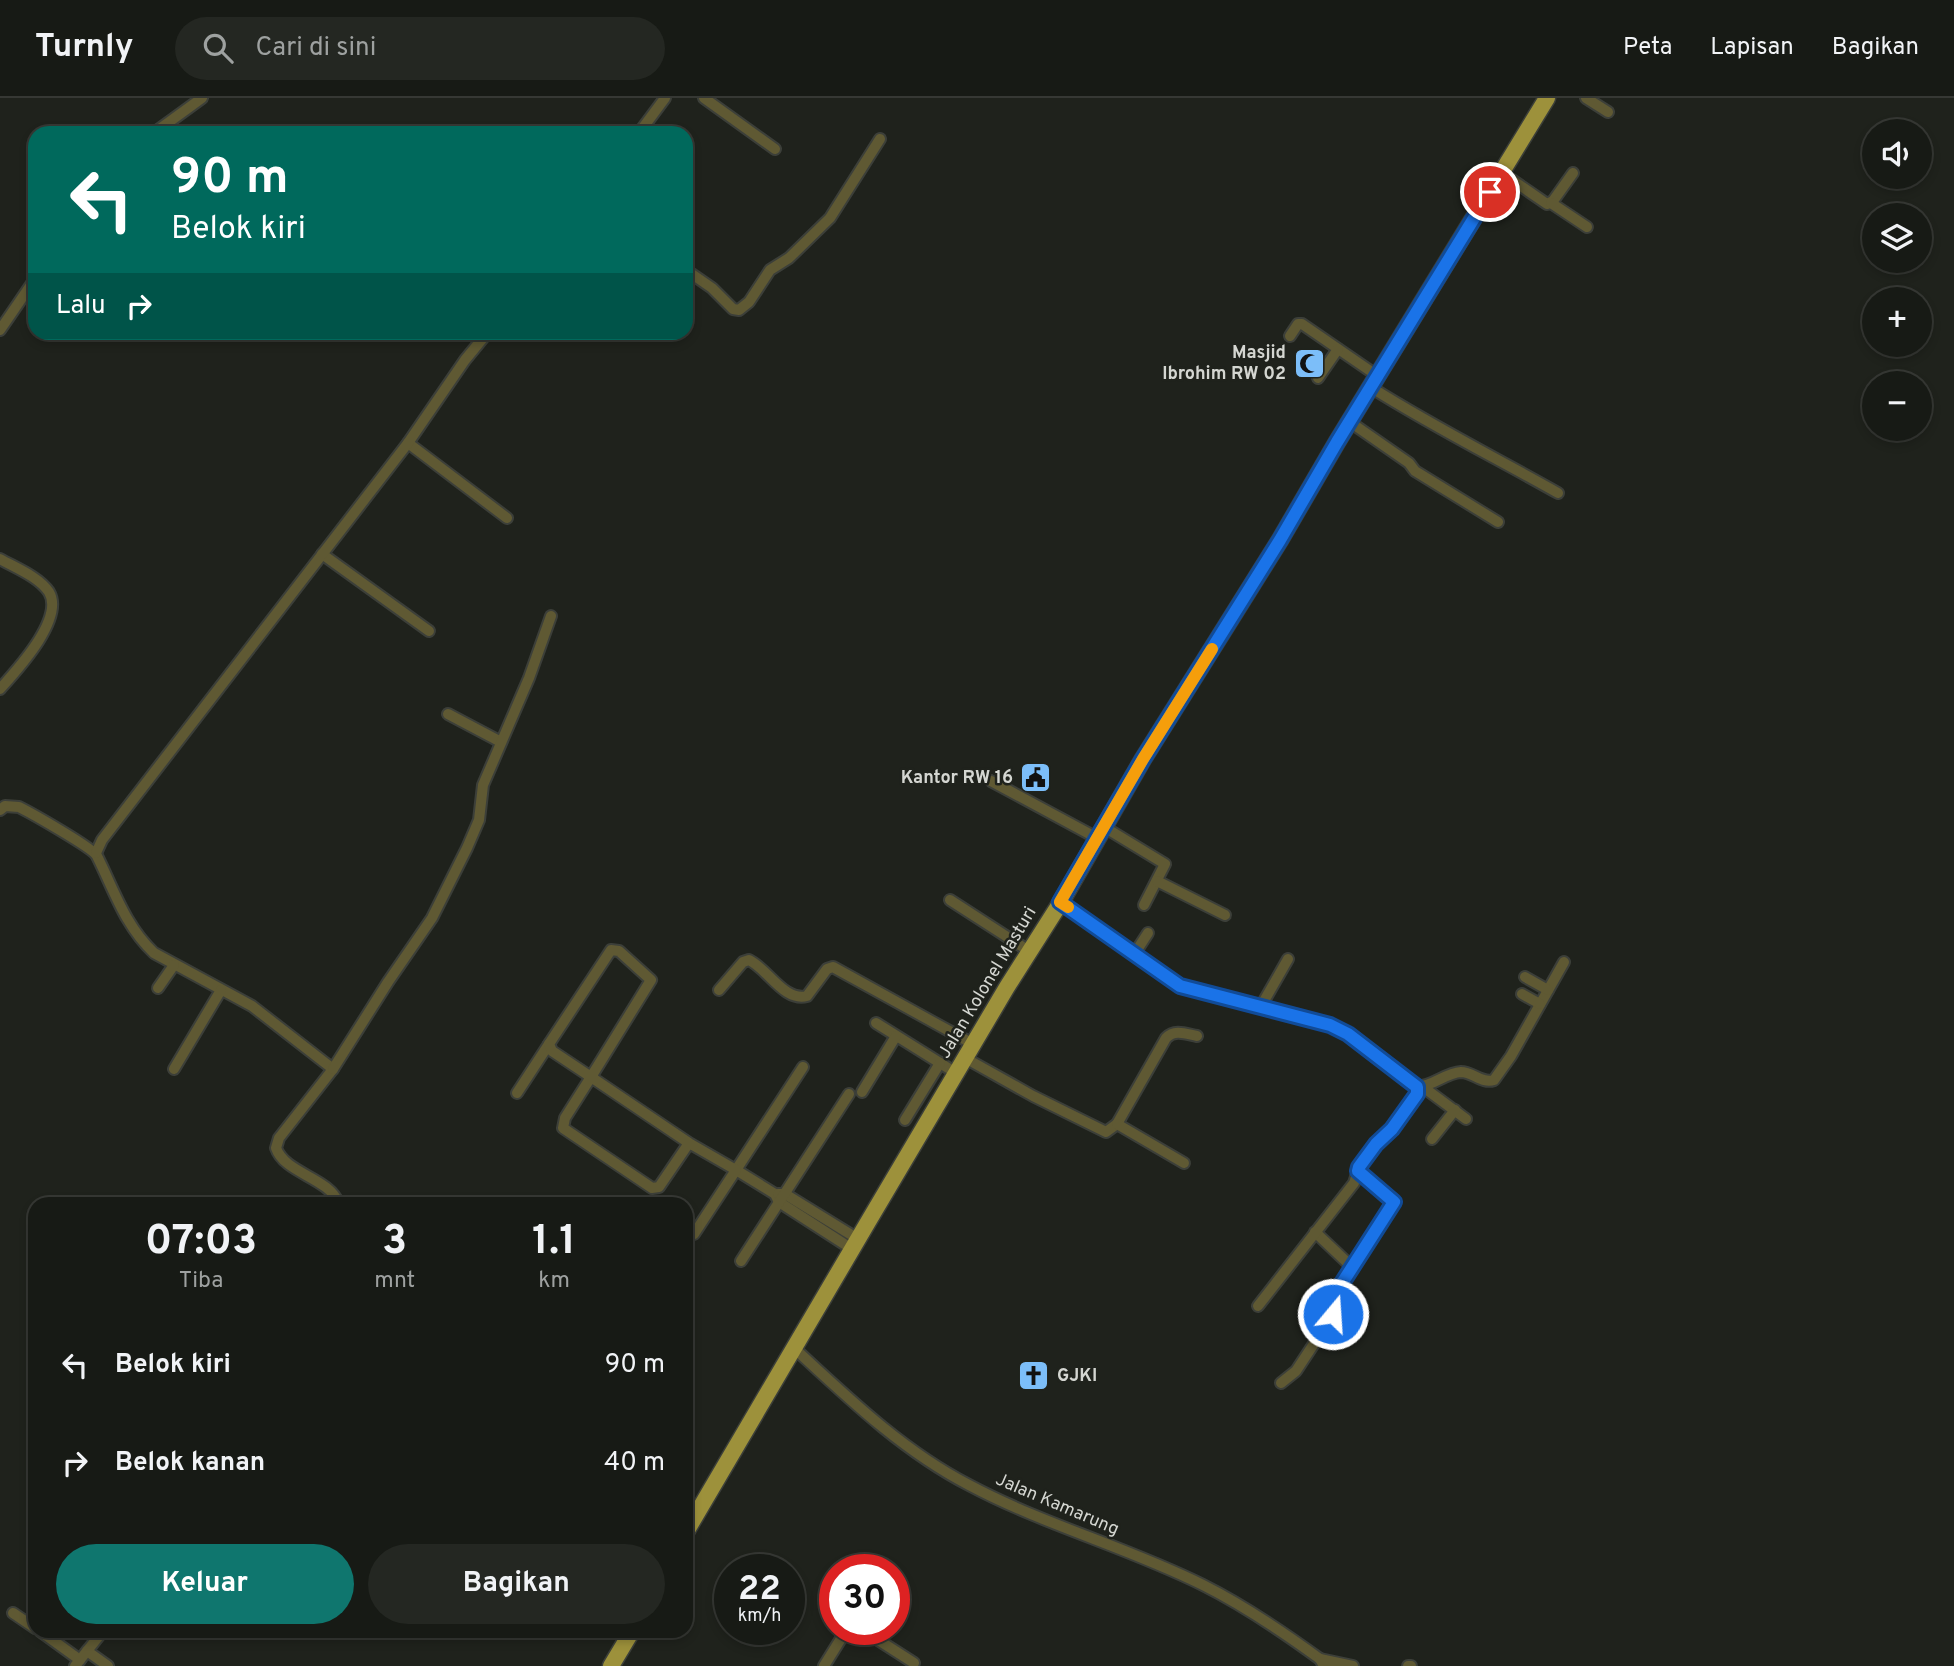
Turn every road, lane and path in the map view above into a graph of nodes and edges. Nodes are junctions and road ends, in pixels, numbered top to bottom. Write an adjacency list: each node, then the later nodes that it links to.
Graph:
1 (202, 98): 7 (street)
2 (665, 98): 8 (street)
3 (704, 98): 10 (street)
4 (1548, 98): 11 (main road, Jalan Kolonel Masturi)
5 (1586, 98): 6 (street)
6 (1608, 112)
7 (164, 126)
8 (644, 126)
9 (880, 139): 15 (street)
10 (775, 149)
11 (1502, 173): 13 (street); 22 (main road, Jalan Kolonel Masturi)
12 (1573, 173): 13 (street)
13 (1551, 203): 14 (street)
14 (1587, 227)
15 (693, 275)
16 (28, 289): 17 (street)
17 (0, 330)
18 (1290, 336): 20 (street)
19 (481, 340): 24 (street)
20 (1338, 349): 21 (street); 22 (street)
21 (1318, 378)
22 (1375, 382): 23 (main road, Jalan Kolonel Masturi); 25 (street)
23 (1350, 422): 27 (street); 37 (main road, Jalan Kolonel Masturi)
24 (408, 443): 26 (street); 28 (street)
25 (1558, 494)
26 (507, 518)
27 (1498, 522)
28 (322, 554): 31 (street); 38 (street)
29 (0, 559): 32 (street)
30 (551, 616): 34 (street)
31 (429, 631)
32 (0, 689)
33 (448, 714): 34 (street)
34 (501, 742): 66 (street)
35 (991, 781): 37 (street)
36 (2, 805): 38 (street)
37 (1101, 832): 39 (street); 41 (main road, Jalan Kolonel Masturi)
38 (96, 853): 49 (street)
39 (1157, 881): 42 (street); 43 (street)
40 (950, 900): 45 (street)
41 (1060, 902): 45 (main road, Jalan Kolonel Masturi); 46 (street)
42 (1144, 905)
43 (1225, 915)
44 (1148, 933): 46 (street)
45 (1029, 951): 62 (main road, Jalan Kolonel Masturi)
46 (1135, 953): 57 (street)
47 (1288, 960): 57 (street)
48 (1564, 962): 52 (street)
49 (174, 965): 51 (street); 53 (street)
50 (1525, 977): 52 (street)
51 (158, 988)
52 (1548, 989): 56 (street)
53 (222, 990): 65 (street); 66 (street)
54 (719, 990): 62 (street)
55 (1522, 994): 56 (street)
56 (1539, 1004): 69 (street)
57 (1260, 1007): 69 (street)
58 (876, 1024): 59 (street)
59 (897, 1036): 64 (street); 70 (street)
60 (1197, 1036): 76 (street)
61 (549, 1044): 67 (street); 67 (street); 71 (street)
62 (969, 1051): 68 (main road, Jalan Kolonel Masturi); 76 (street)
63 (803, 1067): 80 (street)
64 (937, 1068): 68 (street); 75 (street)
65 (174, 1069)
66 (333, 1069): 82 (street)
67 (591, 1077): 78 (street); 78 (street)
68 (953, 1078): 86 (main road, Jalan Kolonel Masturi)
69 (1420, 1087): 73 (street); 81 (street)
70 (862, 1092)
71 (517, 1093)
72 (849, 1094): 83 (street)
73 (1455, 1110): 74 (street); 77 (street)
74 (1466, 1118)
75 (905, 1120)
76 (1117, 1125): 79 (street)
77 (1432, 1139)
78 (689, 1143): 80 (street)
79 (1184, 1163)
80 (736, 1170): 83 (street); 85 (street)
81 (1358, 1171): 84 (street); 88 (street)
82 (334, 1197)
83 (780, 1197): 86 (street); 87 (street)
84 (1315, 1232): 88 (street); 89 (street)
85 (694, 1234)
86 (855, 1244): 90 (main road, Jalan Kolonel Masturi)
87 (741, 1261)
88 (1353, 1268): 91 (street)
89 (1258, 1306)
90 (794, 1348): 92 (main road, Jalan Kolonel Masturi); 102 (street, Jalan Kamarung)
91 (1282, 1383)
92 (693, 1520)
93 (13, 1613): 94 (street)
94 (28, 1623)
95 (50, 1638): 100 (street)
96 (98, 1638): 100 (street)
97 (628, 1638): 104 (main road)
98 (837, 1645): 105 (street)
99 (886, 1645): 101 (street)
100 (81, 1659): 103 (street)
101 (914, 1663)
102 (1322, 1663): 106 (street)
103 (108, 1666)
104 (611, 1666)
105 (824, 1666)
106 (1353, 1666)

